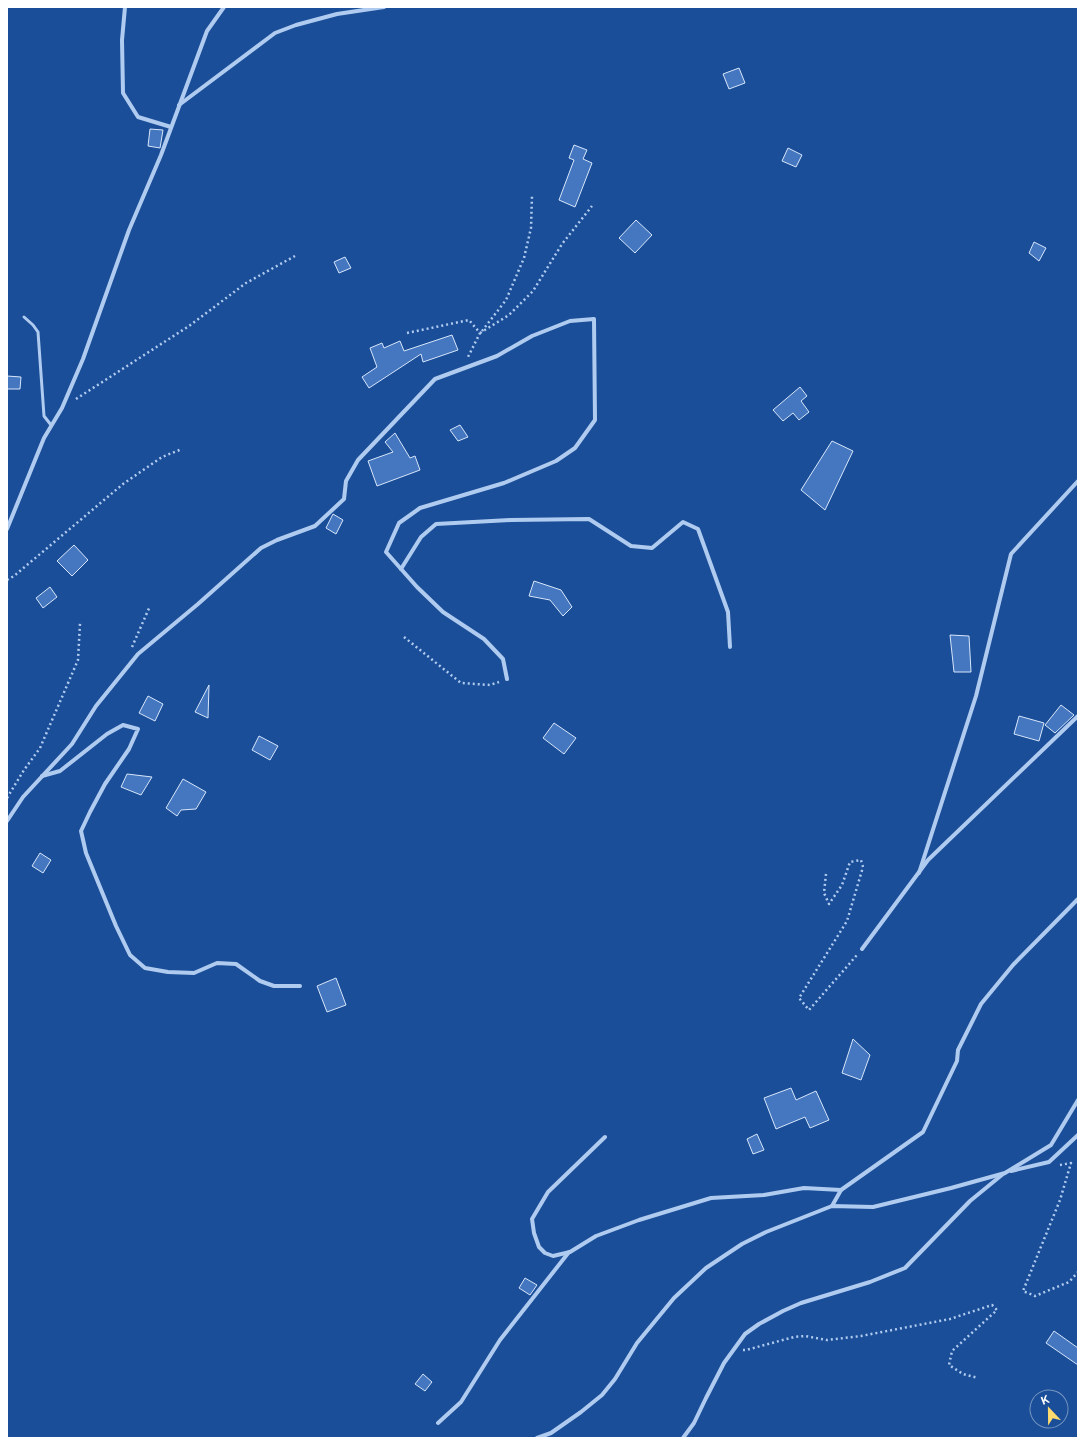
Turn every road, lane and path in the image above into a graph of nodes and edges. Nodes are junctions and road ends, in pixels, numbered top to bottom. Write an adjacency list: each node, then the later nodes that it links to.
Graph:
1 (125, 7): 5 (street)
2 (224, 7): 4 (street)
3 (382, 7): 4 (street)
4 (179, 106): 5 (street)
5 (170, 128): 13 (street)
6 (532, 196): 11 (path)
7 (592, 206): 11 (path)
8 (295, 256): 13 (path)
9 (24, 318): 14 (lane)
10 (407, 333): 11 (path)
11 (480, 333): 12 (path)
12 (462, 368): 18 (street); 27 (street)
13 (62, 408): 14 (street)
14 (51, 425): 17 (street)
15 (182, 449): 19 (path)
16 (1078, 481): 30 (street)
17 (7, 529)
18 (402, 569): 23 (street); 25 (street)
19 (7, 580)
20 (150, 606): 24 (path)
21 (80, 623): 28 (path)
22 (404, 637): 25 (path)
23 (730, 647)
24 (131, 649)
25 (507, 679)
26 (1078, 716): 30 (street)
27 (42, 776): 29 (street); 34 (street)
28 (7, 798)
29 (7, 821)
30 (919, 873): 33 (street)
31 (826, 874): 33 (path)
32 (1078, 899): 40 (street)
33 (862, 949)
34 (300, 986)
35 (1078, 1100): 39 (street)
36 (1078, 1135): 39 (street)
37 (605, 1137): 42 (street)
38 (1056, 1165): 43 (path)
39 (1005, 1173): 41 (street); 44 (street)
40 (841, 1190): 41 (street); 42 (street)
41 (832, 1206): 47 (street)
42 (570, 1252): 46 (street)
43 (1078, 1272)
44 (735, 1348): 45 (path); 48 (street)
45 (978, 1378)
46 (438, 1423)
47 (537, 1438)
48 (683, 1438)

